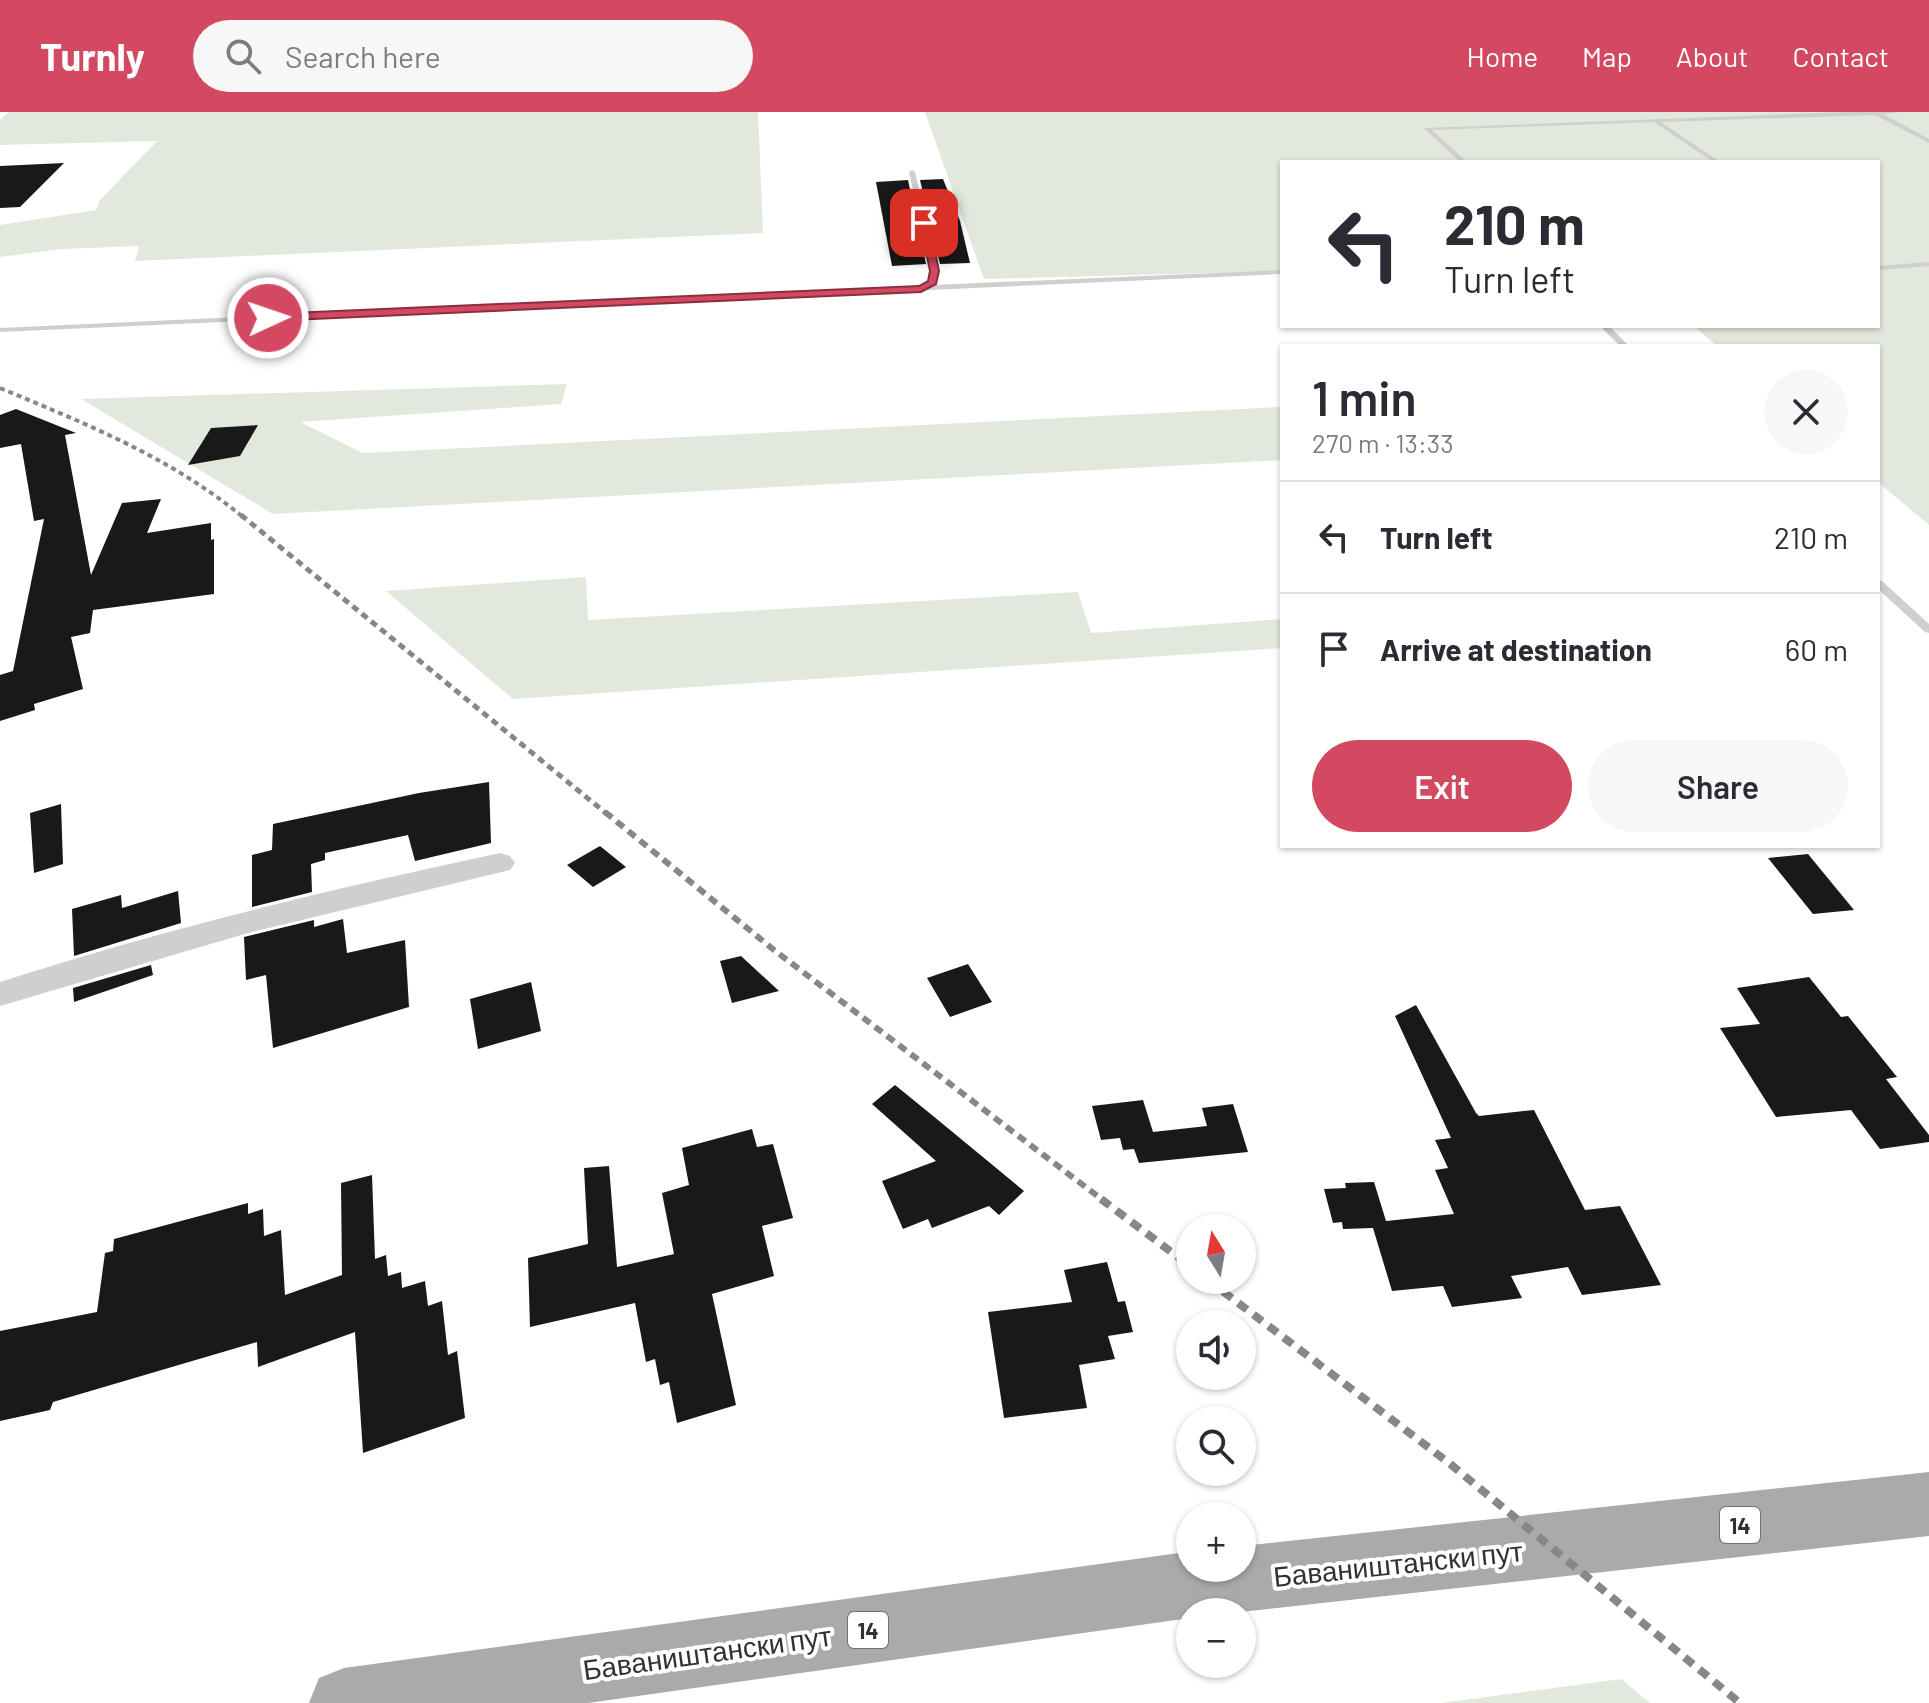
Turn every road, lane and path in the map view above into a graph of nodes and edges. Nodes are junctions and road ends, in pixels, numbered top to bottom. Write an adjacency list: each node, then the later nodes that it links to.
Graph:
1 (1899, 112): 2 (lane)
2 (1876, 113): 3 (lane); 4 (lane)
3 (1655, 121): 5 (lane); 6 (lane)
4 (1929, 141)
5 (1462, 160)
6 (1714, 160)
7 (912, 172): 11 (lane)
8 (1929, 264): 9 (lane)
9 (1880, 267)
10 (1280, 272): 11 (lane)
11 (921, 289): 13 (lane)
12 (1606, 328): 14 (lane)
13 (0, 330)
14 (1623, 344)
15 (1880, 585): 16 (lane)
16 (1929, 630)
17 (500, 863): 18 (street)
18 (0, 994)
19 (1929, 1504): 20 (main road, Баваништански пут / 14)
20 (344, 1703)

